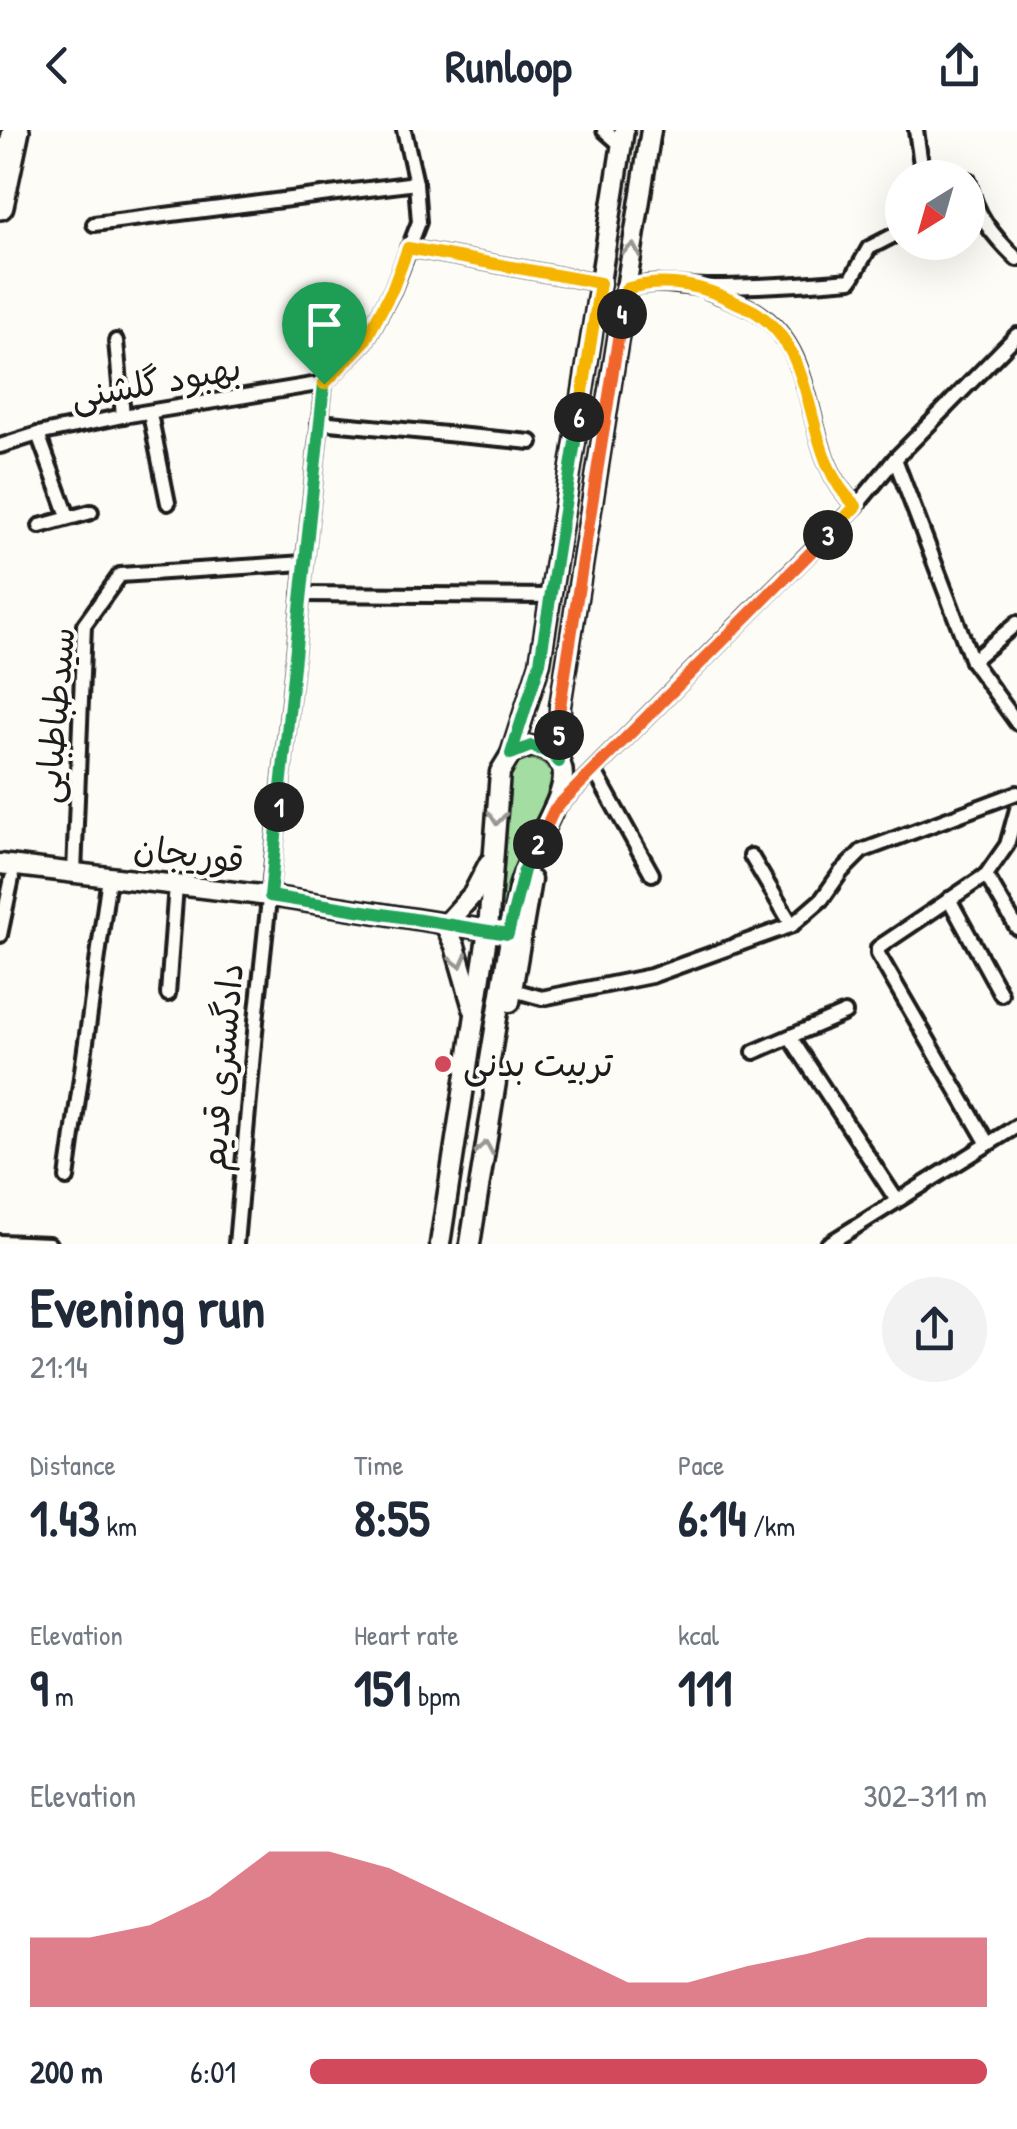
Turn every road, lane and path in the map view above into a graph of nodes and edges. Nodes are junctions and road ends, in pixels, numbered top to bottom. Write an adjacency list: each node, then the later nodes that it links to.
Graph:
1 (16, 130): 9 (highway)
2 (404, 130): 8 (street)
3 (604, 130): 6 (street)
4 (650, 130): 17 (main road, one-way to 4)
5 (916, 130): 7 (street)
6 (623, 138): 15 (main road)
7 (920, 160)
8 (416, 183): 10 (street); 13 (street)
9 (0, 206)
10 (94, 224)
11 (985, 225): 14 (street)
12 (885, 240): 16 (street)
13 (408, 248): 15 (street); 20 (street)
14 (1017, 259)
15 (600, 283): 35 (main road)
16 (702, 287): 17 (street); 29 (street)
17 (626, 289): 40 (main road)
18 (1017, 335): 27 (street)
19 (116, 341): 22 (street)
20 (324, 384): 21 (street, بهبود گلشنی); 23 (street, دادگستری قدیم)
21 (150, 414): 22 (street, بهبود گلشنی); 28 (street)
22 (122, 416): 24 (street, بهبود گلشنی)
23 (319, 422): 25 (street); 33 (street, دادگستری قدیم)
24 (38, 434): 26 (street, بهبود گلشنی); 31 (street)
25 (531, 442)
26 (0, 446)
27 (895, 459): 29 (street); 37 (street)
28 (168, 504)
29 (856, 506): 41 (street)
30 (91, 512): 31 (street)
31 (68, 516): 32 (street)
32 (40, 526)
33 (304, 562): 34 (street, دادگستری قدیم); 51 (street, سیدطباطبایی)
34 (301, 594): 35 (street); 56 (street, دادگستری قدیم)
35 (550, 596): 39 (main road)
36 (1017, 624): 37 (street)
37 (972, 661): 38 (street)
38 (1017, 723)
39 (511, 754): 40 (main road); 47 (main road, one-way to 47)
40 (559, 762): 44 (main road)
41 (594, 770): 44 (street); 52 (street)
42 (1017, 793): 59 (street)
43 (1017, 808): 53 (street)
44 (554, 810): 45 (main road)
45 (536, 848): 62 (main road); 64 (main road)
46 (0, 853): 49 (main road)
47 (494, 854): 58 (main road); 61 (main road)
48 (752, 856): 59 (street)
49 (38, 869): 50 (main road); 51 (main road, قوریجان)
50 (4, 873): 63 (street)
51 (74, 873): 54 (main road, قوریجان)
52 (652, 874)
53 (986, 875): 57 (street); 60 (street)
54 (110, 877): 55 (main road, قوریجان); 74 (street)
55 (176, 885): 56 (main road, قوریجان); 65 (street)
56 (270, 896): 58 (main road, قوریجان); 78 (street, دادگستری قدیم)
57 (949, 900): 66 (street); 73 (street)
58 (445, 925): 61 (main road, قوریجان); 67 (main road, one-way to 67)
59 (792, 926): 64 (street)
60 (1017, 928)
61 (488, 930): 62 (main road, قوریجان); 67 (main road)
62 (508, 934): 71 (main road)
63 (0, 935)
64 (513, 990): 71 (main road)
65 (168, 994)
66 (1001, 994)
67 (474, 1013): 79 (main road)
68 (845, 1013): 69 (street)
69 (790, 1037): 70 (street); 75 (street)
70 (754, 1052)
71 (494, 1093): 80 (main road, one-way to 71)
72 (1017, 1126): 73 (street)
73 (988, 1144): 75 (street)
74 (66, 1178)
75 (896, 1199): 81 (street)
76 (0, 1242): 77 (street)
77 (50, 1244)
78 (236, 1244)
79 (440, 1244)
80 (470, 1244)
81 (828, 1244)

